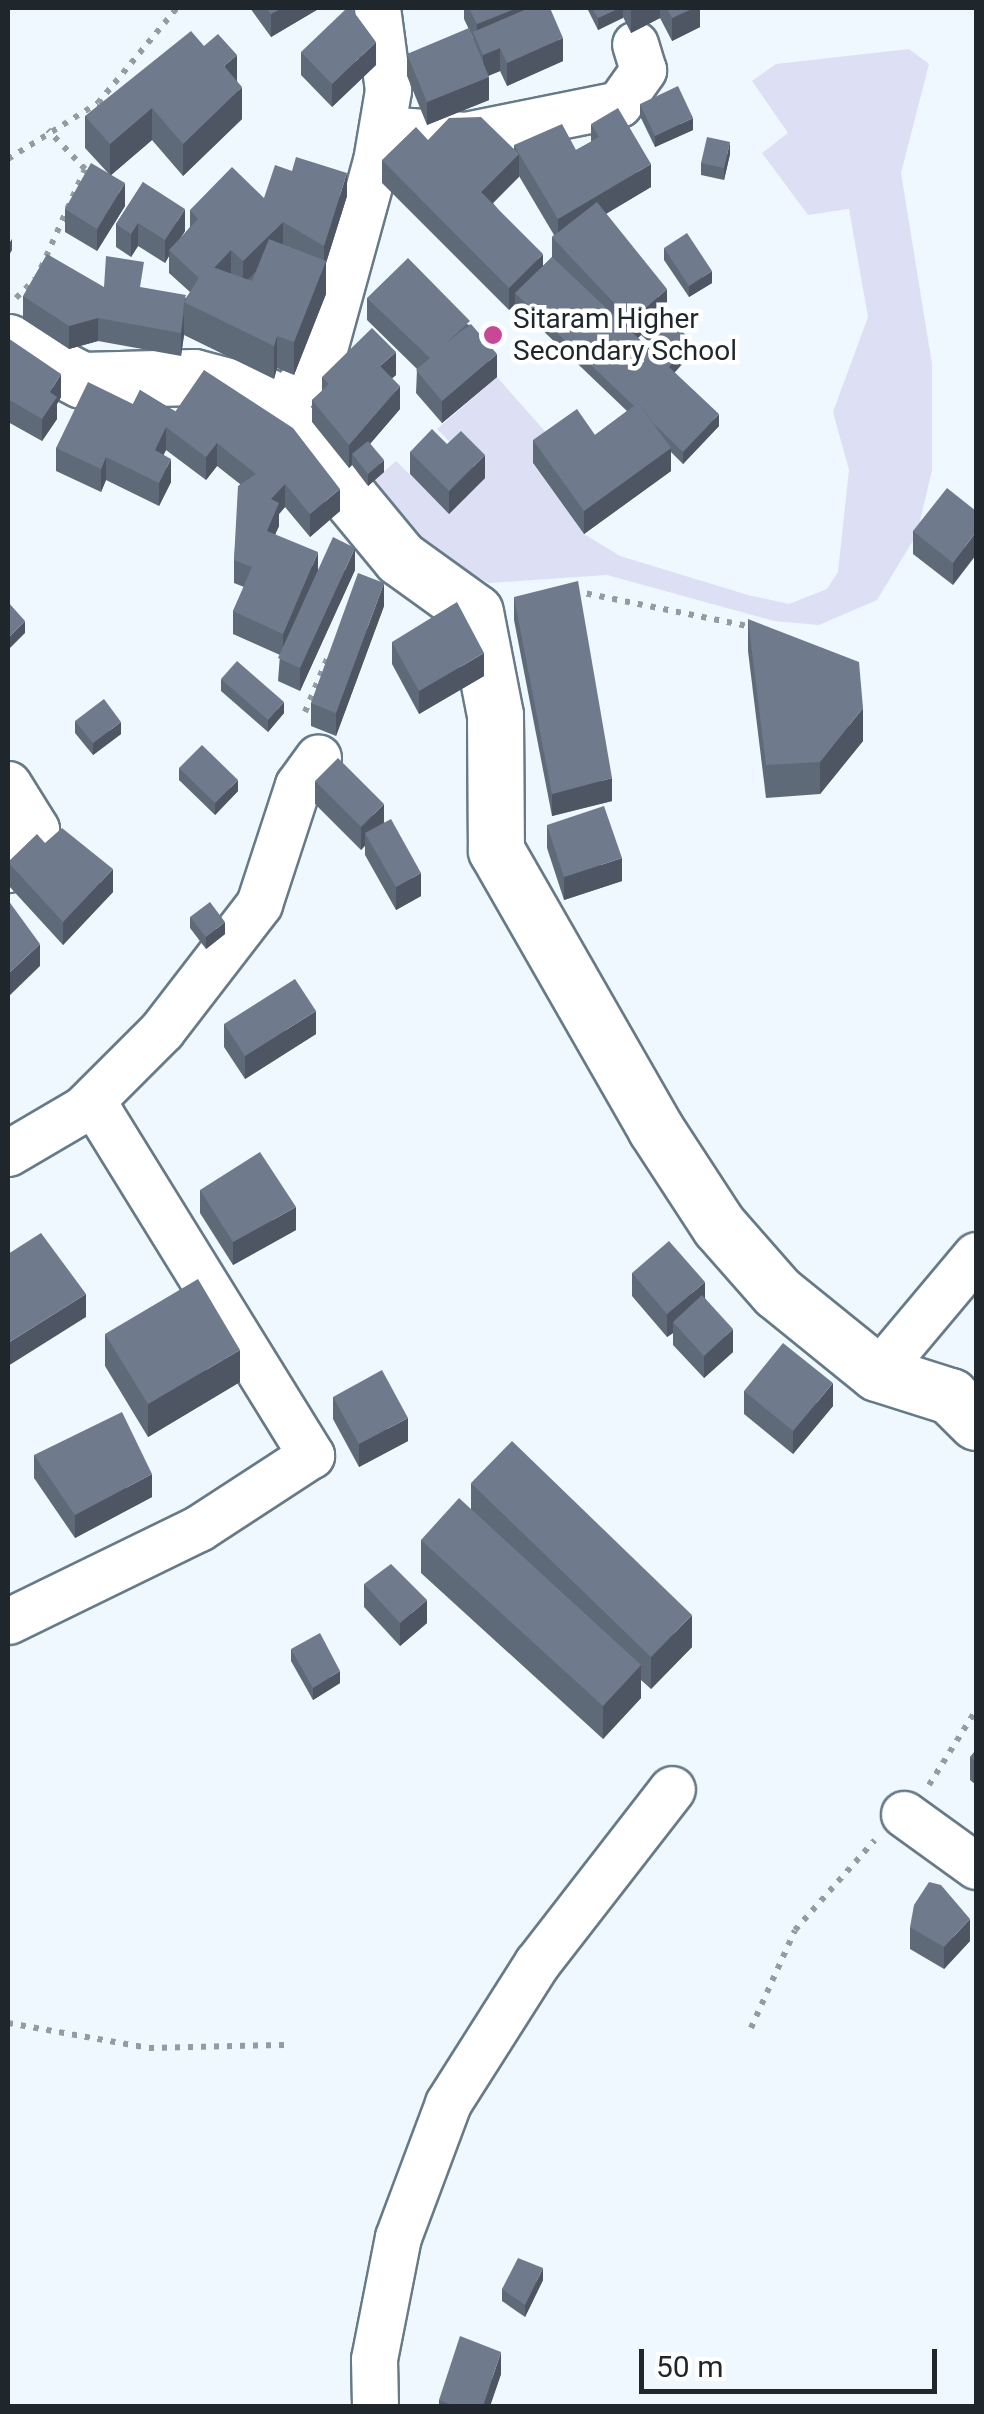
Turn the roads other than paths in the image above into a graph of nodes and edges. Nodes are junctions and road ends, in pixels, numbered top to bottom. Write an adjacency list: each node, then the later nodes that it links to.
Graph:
1 (377, 8): 3 (street)
2 (635, 44): 3 (street)
3 (383, 130): 5 (street)
4 (8, 342): 5 (main road)
5 (277, 410): 12 (main road)
6 (318, 757): 9 (street)
7 (8, 784): 8 (street)
8 (8, 869)
9 (83, 1109): 10 (street); 14 (street)
10 (8, 1153)
11 (976, 1255): 12 (street)
12 (877, 1373): 13 (main road)
13 (976, 1422)
14 (8, 1621)
15 (672, 1789): 18 (street)
16 (904, 1814): 17 (street)
17 (976, 1866)
18 (375, 2406)

